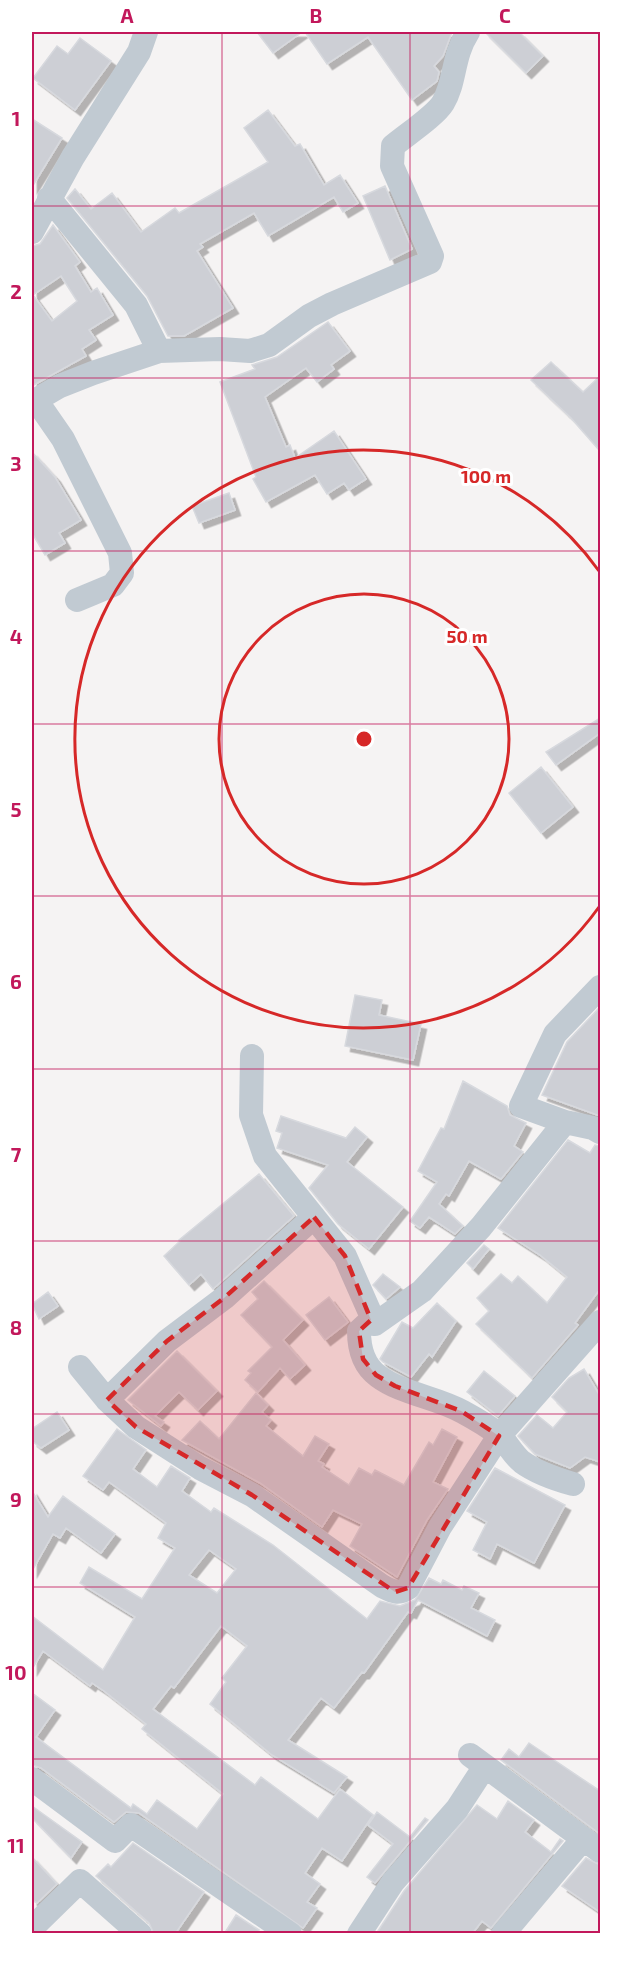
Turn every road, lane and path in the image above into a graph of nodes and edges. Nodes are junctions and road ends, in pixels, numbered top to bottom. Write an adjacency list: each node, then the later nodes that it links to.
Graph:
1 (146, 32): 3 (street)
2 (468, 32): 5 (street)
3 (49, 198): 4 (street); 5 (street)
4 (32, 232)
5 (159, 351): 6 (street)
6 (77, 600)
7 (600, 987): 9 (street)
8 (252, 1056): 11 (street)
9 (565, 1122): 10 (street); 12 (street)
10 (600, 1132)
11 (314, 1216): 12 (street); 15 (street)
12 (371, 1320): 16 (street)
13 (600, 1322): 16 (street)
14 (80, 1367): 15 (street)
15 (107, 1400): 16 (street)
16 (499, 1436): 17 (street)
17 (573, 1484)
18 (32, 1779): 22 (street)
19 (592, 1845): 23 (street); 24 (street)
20 (32, 1928): 21 (street)
21 (140, 1934)
22 (290, 1934)
23 (359, 1934)
24 (502, 1934)

